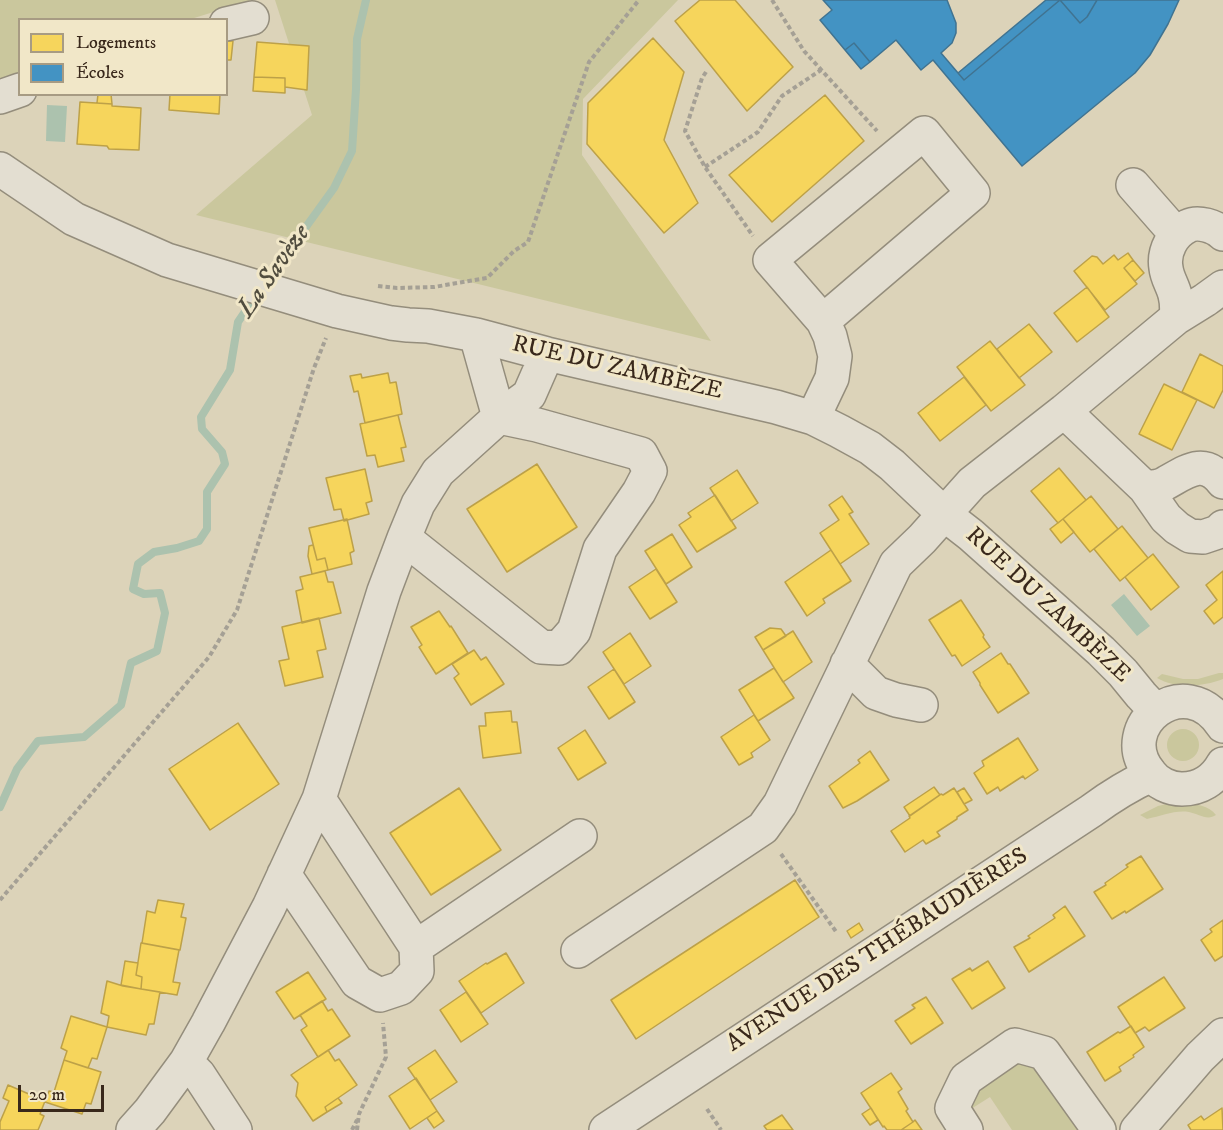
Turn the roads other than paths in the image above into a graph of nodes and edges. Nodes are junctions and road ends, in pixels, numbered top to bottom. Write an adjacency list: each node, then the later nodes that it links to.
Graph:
1 (18, 91): 2 (street)
2 (0, 97)
3 (0, 169): 10 (street, RUE DU ZAMBÈZE)
4 (1133, 185): 5 (street)
5 (1176, 234): 6 (street); 8 (street)
6 (1223, 234)
7 (1223, 287): 8 (street)
8 (1176, 318): 12 (street)
9 (823, 321): 9 (street); 14 (street)
10 (476, 335): 11 (street, RUE DU ZAMBÈZE); 13 (street)
11 (546, 354): 13 (street); 14 (street, RUE DU ZAMBÈZE)
12 (1064, 411): 16 (street); 17 (street)
13 (499, 417): 19 (street); 19 (street)
14 (813, 418): 17 (street, RUE DU ZAMBÈZE)
15 (1223, 482): 16 (street)
16 (1145, 488): 18 (street)
17 (944, 514): 20 (street); 22 (street, RUE DU ZAMBÈZE)
18 (1223, 527)
19 (404, 538): 26 (street)
20 (847, 664): 21 (street); 30 (street)
21 (921, 705)
22 (1156, 711): 23 (street); 25 (street)
23 (1223, 726)
24 (1220, 774): 25 (street)
25 (1151, 775): 35 (street, AVENUE DES THÉBAUDIÈRES)
26 (319, 799): 28 (street); 29 (street)
27 (580, 836): 29 (street)
28 (284, 874): 29 (street); 32 (street)
29 (416, 947)
30 (578, 951)
31 (1223, 1035): 38 (street)
32 (186, 1062): 33 (street); 34 (street)
33 (135, 1130)
34 (235, 1130)
35 (606, 1130)
36 (966, 1130): 37 (street)
37 (1099, 1130)
38 (1137, 1130)

